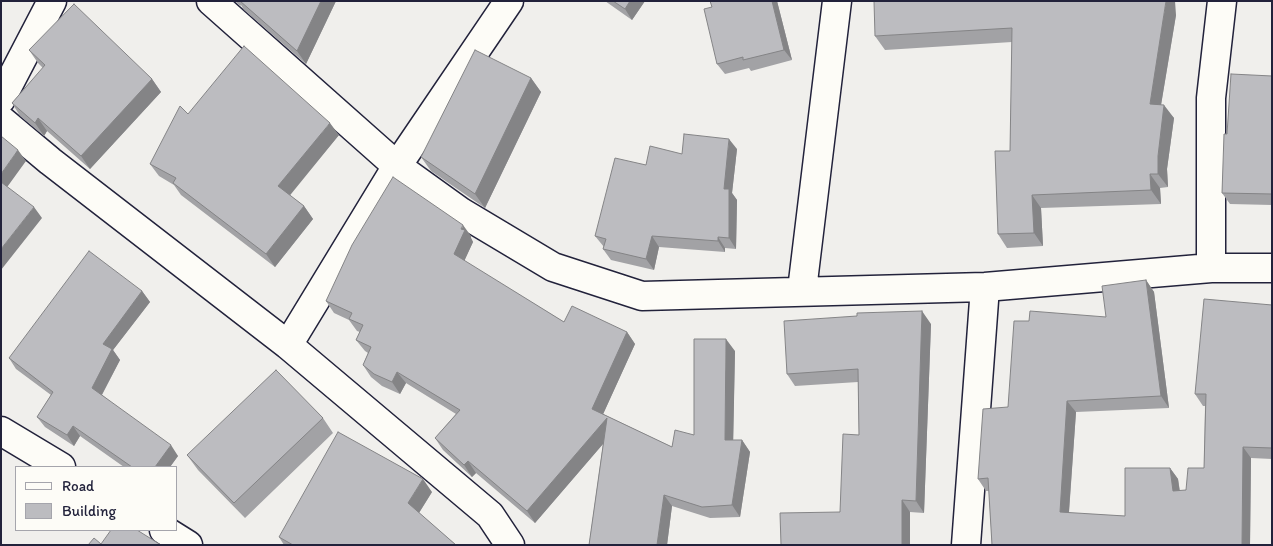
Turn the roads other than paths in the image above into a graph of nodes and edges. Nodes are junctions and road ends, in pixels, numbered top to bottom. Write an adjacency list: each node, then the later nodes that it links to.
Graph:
1 (52, 1): 6 (street)
2 (211, 1): 8 (street)
3 (509, 1): 8 (street)
4 (837, 1): 12 (street)
5 (1222, 1): 9 (street)
6 (1, 99)
7 (1, 120): 13 (street)
8 (397, 166): 12 (street); 13 (street)
9 (1211, 268): 10 (street); 11 (street)
10 (1272, 268)
11 (985, 287): 12 (street); 17 (street)
12 (802, 290)
13 (288, 345): 16 (street)
14 (1, 431): 15 (street)
15 (59, 466)
16 (510, 545)
17 (966, 545)

